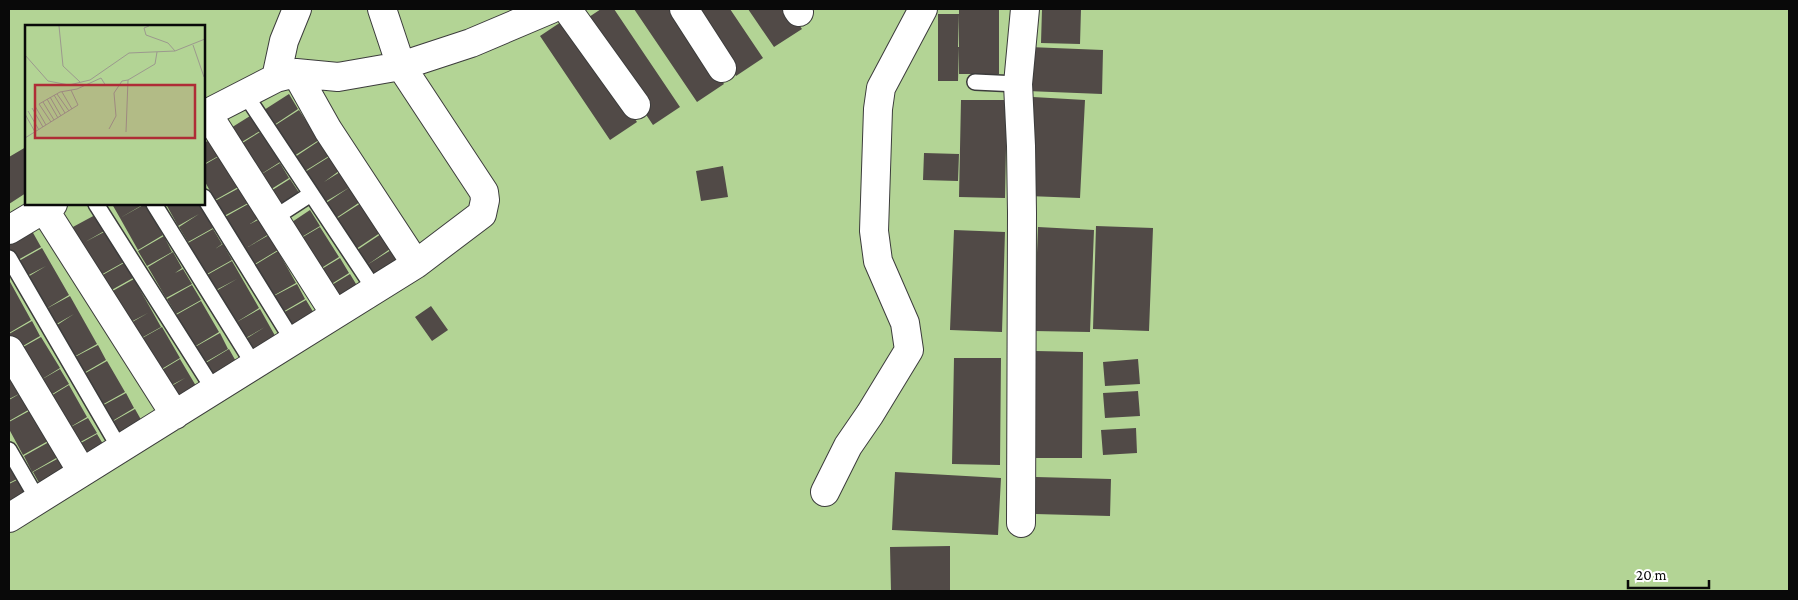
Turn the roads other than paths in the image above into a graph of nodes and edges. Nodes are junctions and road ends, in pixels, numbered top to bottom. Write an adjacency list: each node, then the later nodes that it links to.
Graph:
1 (297, 9): 10 (street)
2 (382, 9): 8 (street)
3 (551, 9): 8 (street)
4 (568, 9): 14 (street)
5 (684, 9): 9 (street)
6 (922, 9): 35 (street)
7 (1025, 9): 12 (street)
8 (401, 66): 10 (street); 24 (street)
9 (722, 68)
10 (286, 75): 13 (street); 24 (street)
11 (975, 82): 12 (lane)
12 (1018, 84): 38 (street)
13 (245, 94): 15 (street); 16 (lane)
14 (636, 105)
15 (205, 114): 21 (street)
16 (311, 194): 21 (lane); 25 (lane)
17 (205, 199): 27 (lane)
18 (97, 205): 30 (lane)
19 (155, 205): 29 (lane)
20 (49, 206): 22 (street); 31 (street)
21 (274, 218): 26 (street)
22 (9, 230)
23 (9, 258): 32 (lane)
24 (416, 264): 25 (street)
25 (374, 290): 26 (street)
26 (335, 314): 27 (street)
27 (293, 341): 29 (street)
28 (9, 350): 34 (street)
29 (254, 365): 30 (street)
30 (214, 390): 31 (street)
31 (175, 415): 32 (street)
32 (120, 449): 34 (street)
33 (9, 450): 36 (lane)
34 (82, 472): 36 (street)
35 (825, 492)
36 (38, 500): 37 (street)
37 (9, 518)
38 (1020, 523)

